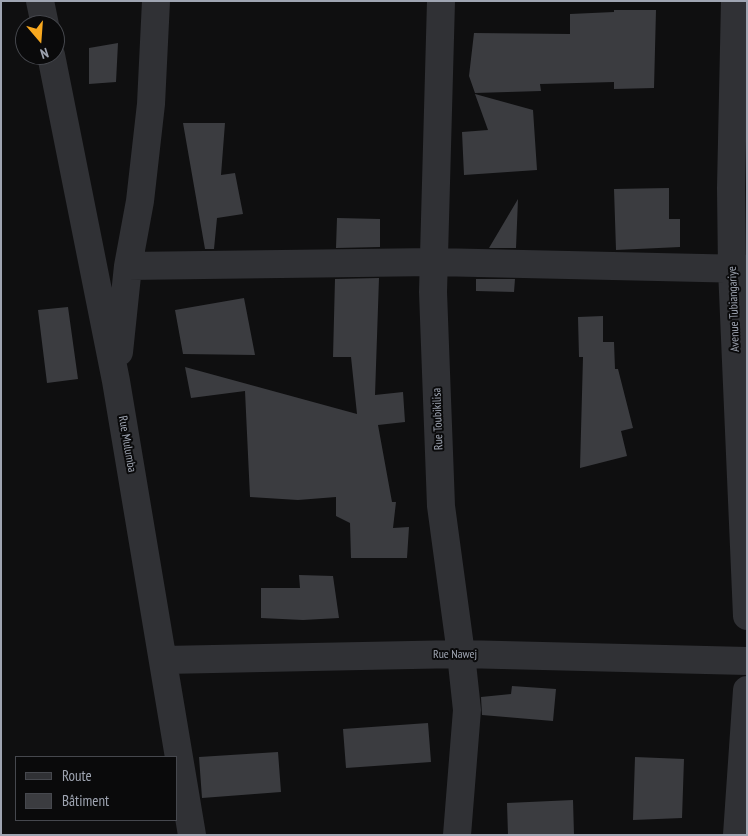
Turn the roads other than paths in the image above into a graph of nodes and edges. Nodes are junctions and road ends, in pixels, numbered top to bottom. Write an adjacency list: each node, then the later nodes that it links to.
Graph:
1 (40, 1): 5 (street)
2 (156, 1): 8 (street)
3 (441, 1): 7 (street, Rue Toubikilisa)
4 (735, 1): 9 (street, Avenue Tubiangariye)
5 (43, 15)
6 (53, 65): 10 (street, Rue Mulumba)
7 (434, 262): 8 (street); 9 (street); 12 (street, Rue Toubikilisa)
8 (128, 266): 10 (street)
9 (739, 269): 11 (street, Avenue Tubiangariye)
10 (116, 381): 13 (street, Rue Mulumba)
11 (747, 616)
12 (461, 654): 13 (street, Rue Nawej); 14 (street, Rue Nawej); 17 (street, Rue Toubikilisa)
13 (164, 660): 16 (street, Rue Mulumba)
14 (747, 661)
15 (747, 690): 18 (street)
16 (192, 835)
17 (457, 835)
18 (737, 835)

